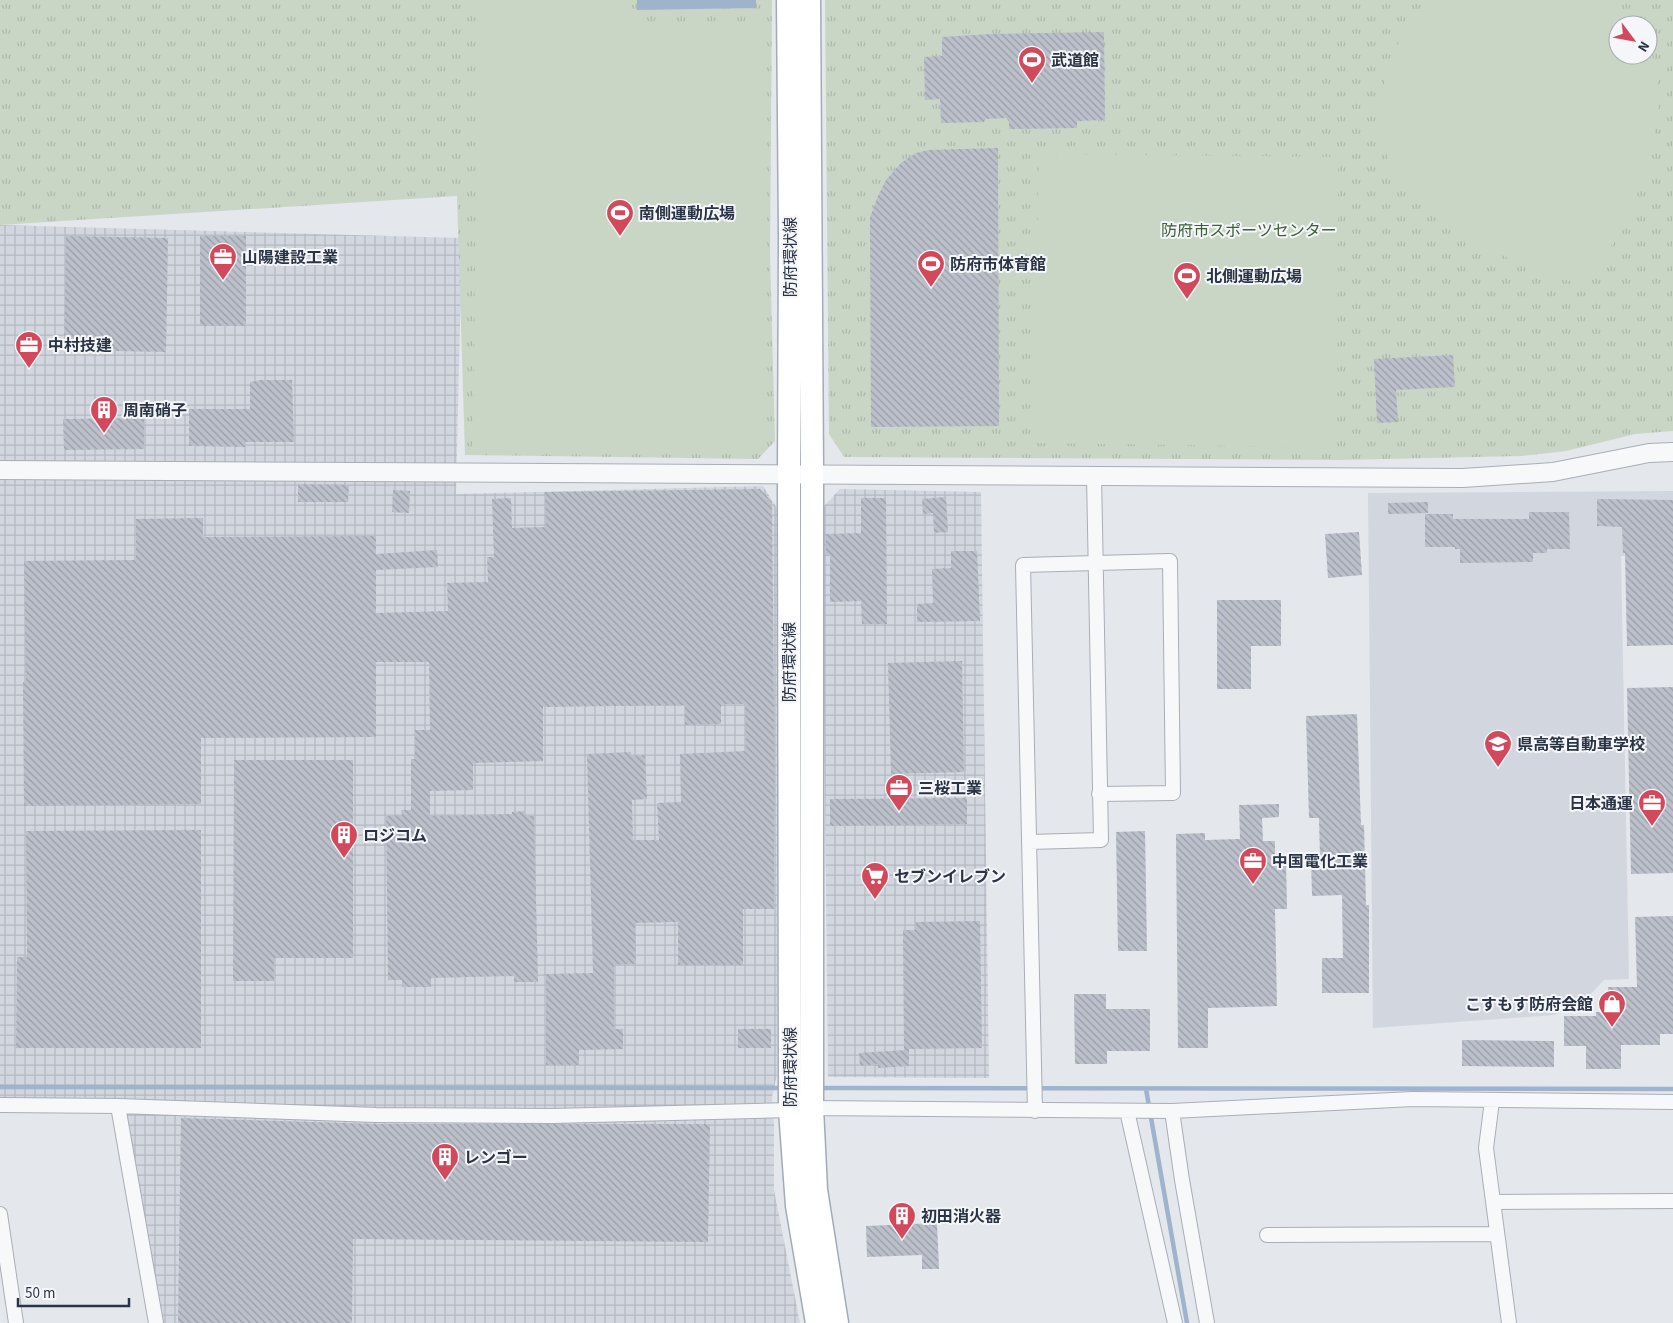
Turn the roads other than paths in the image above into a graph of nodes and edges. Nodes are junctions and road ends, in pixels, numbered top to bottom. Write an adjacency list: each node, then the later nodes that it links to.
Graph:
1 (788, 0): 6 (main road, 防府環状線)
2 (809, 0): 5 (main road, 防府環状線)
3 (1673, 452): 7 (street)
4 (0, 470): 6 (street)
5 (812, 474): 6 (street); 7 (street); 15 (main road, 防府環状線)
6 (789, 475): 16 (main road, 防府環状線)
7 (1094, 475): 8 (street)
8 (1097, 562): 9 (street); 9 (street); 10 (street)
9 (1100, 794): 10 (street)
10 (1028, 842): 17 (street)
11 (1492, 1101): 12 (street); 19 (street); 21 (street)
12 (1673, 1102)
13 (0, 1105): 14 (street)
14 (118, 1106): 16 (street); 27 (street)
15 (812, 1108): 16 (street); 17 (street); 29 (main road, 防府環状線)
16 (790, 1110): 28 (main road, 防府環状線)
17 (1035, 1111): 18 (street)
18 (1127, 1111): 19 (street); 30 (street)
19 (1172, 1111): 31 (street)
20 (1673, 1201): 21 (street)
21 (1494, 1202): 23 (street)
22 (0, 1214): 25 (street)
23 (1497, 1234): 24 (street); 32 (street)
24 (1267, 1235)
25 (5, 1279): 26 (street)
26 (16, 1323)
27 (156, 1323)
28 (817, 1323)
29 (837, 1323)
30 (1175, 1323)
31 (1207, 1323)
32 (1509, 1323)

